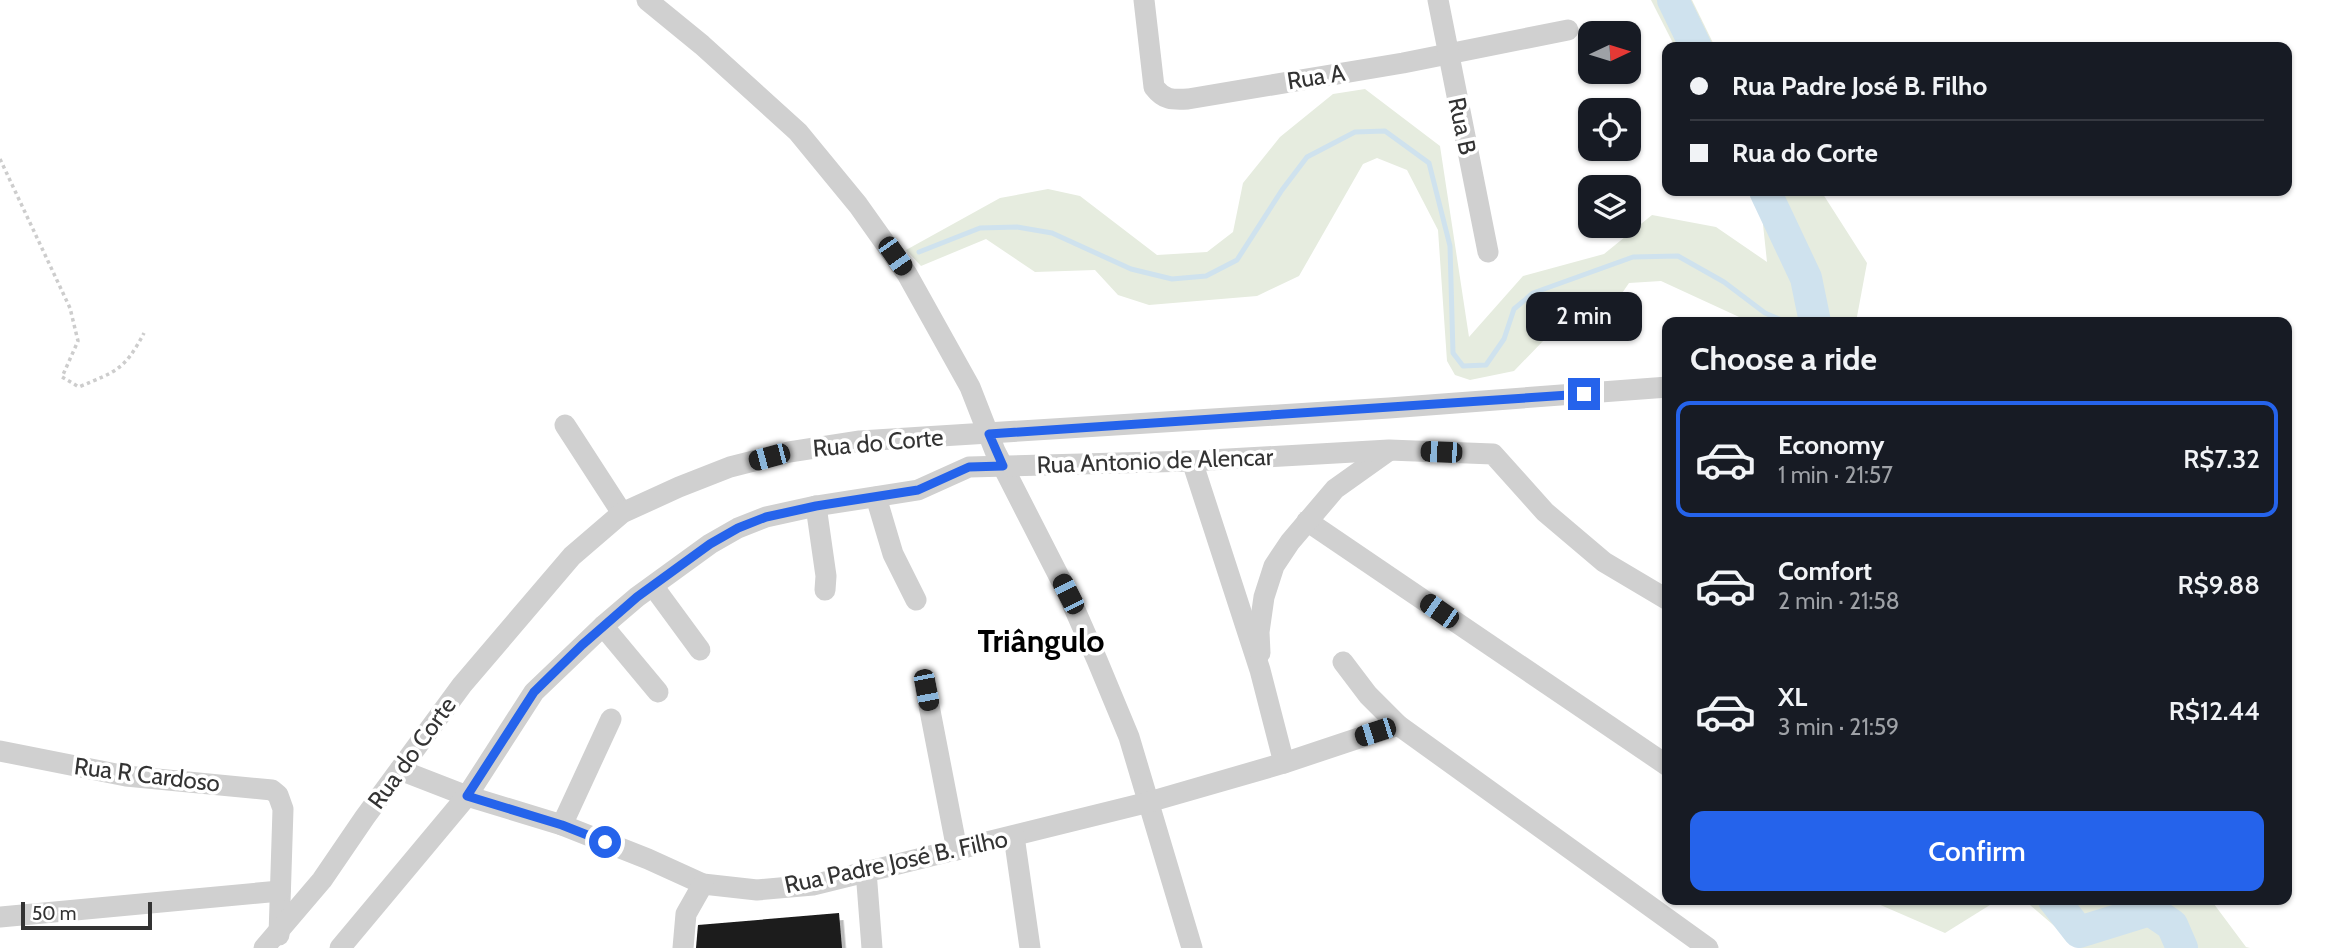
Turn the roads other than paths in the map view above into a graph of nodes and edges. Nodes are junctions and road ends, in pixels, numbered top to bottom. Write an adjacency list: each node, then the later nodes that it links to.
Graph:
1 (647, 0): 9 (street)
2 (1144, 0): 5 (street, Rua A)
3 (1438, 0): 5 (street, Rua B)
4 (1568, 30): 5 (street, Rua A)
5 (1447, 54): 6 (street, Rua B)
6 (1488, 252)
7 (1662, 387): 9 (street, Rua do Corte)
8 (565, 425): 15 (street)
9 (989, 434): 12 (street); 15 (street, Rua do Corte)
10 (1389, 450): 11 (street, Rua Antonio de Alencar); 16 (street); 19 (street, Rua Antonio de Alencar)
11 (1192, 461): 12 (street, Rua Antonio de Alencar); 24 (street)
12 (1003, 466): 13 (street, Rua Antonio de Alencar); 34 (street)
13 (876, 497): 14 (street, Rua Antonio de Alencar); 20 (street)
14 (816, 506): 17 (street, Rua Antonio de Alencar); 18 (street)
15 (622, 513): 32 (street, Rua do Corte)
16 (1307, 521): 24 (street); 30 (street)
17 (653, 586): 21 (street, Rua Antonio de Alencar); 22 (street)
18 (825, 590)
19 (1662, 596)
20 (916, 600)
21 (603, 626): 26 (street); 33 (street, Rua Antonio de Alencar)
22 (700, 650)
23 (1343, 662): 28 (street)
24 (1260, 670): 31 (street)
25 (926, 690): 37 (street)
26 (658, 692)
27 (611, 719): 35 (street)
28 (1398, 725): 31 (street, Rua Padre José B. Filho); 49 (street)
29 (0, 751): 40 (street, Rua R Cardoso)
30 (1662, 762)
31 (1284, 763): 34 (street, Rua Padre José B. Filho)
32 (400, 770): 33 (street, Rua Padre José B. Filho); 42 (street, Rua do Corte)
33 (467, 796): 35 (street, Rua Padre José B. Filho); 44 (street, Rua Antonio de Alencar)
34 (1149, 802): 36 (street, Rua Padre José B. Filho); 48 (street)
35 (562, 825): 39 (street, Rua Padre José B. Filho)
36 (1014, 836): 37 (street, Rua Padre José B. Filho); 47 (street)
37 (957, 850): 38 (street, Rua Padre José B. Filho)
38 (866, 871): 39 (street, Rua Padre José B. Filho); 46 (street)
39 (703, 884): 45 (street)
40 (281, 891): 41 (street); 42 (street)
41 (0, 917)
42 (280, 939): 43 (street, Rua do Corte)
43 (264, 948)
44 (340, 948)
45 (683, 948)
46 (872, 948)
47 (1030, 948)
48 (1192, 948)
49 (1708, 948)

